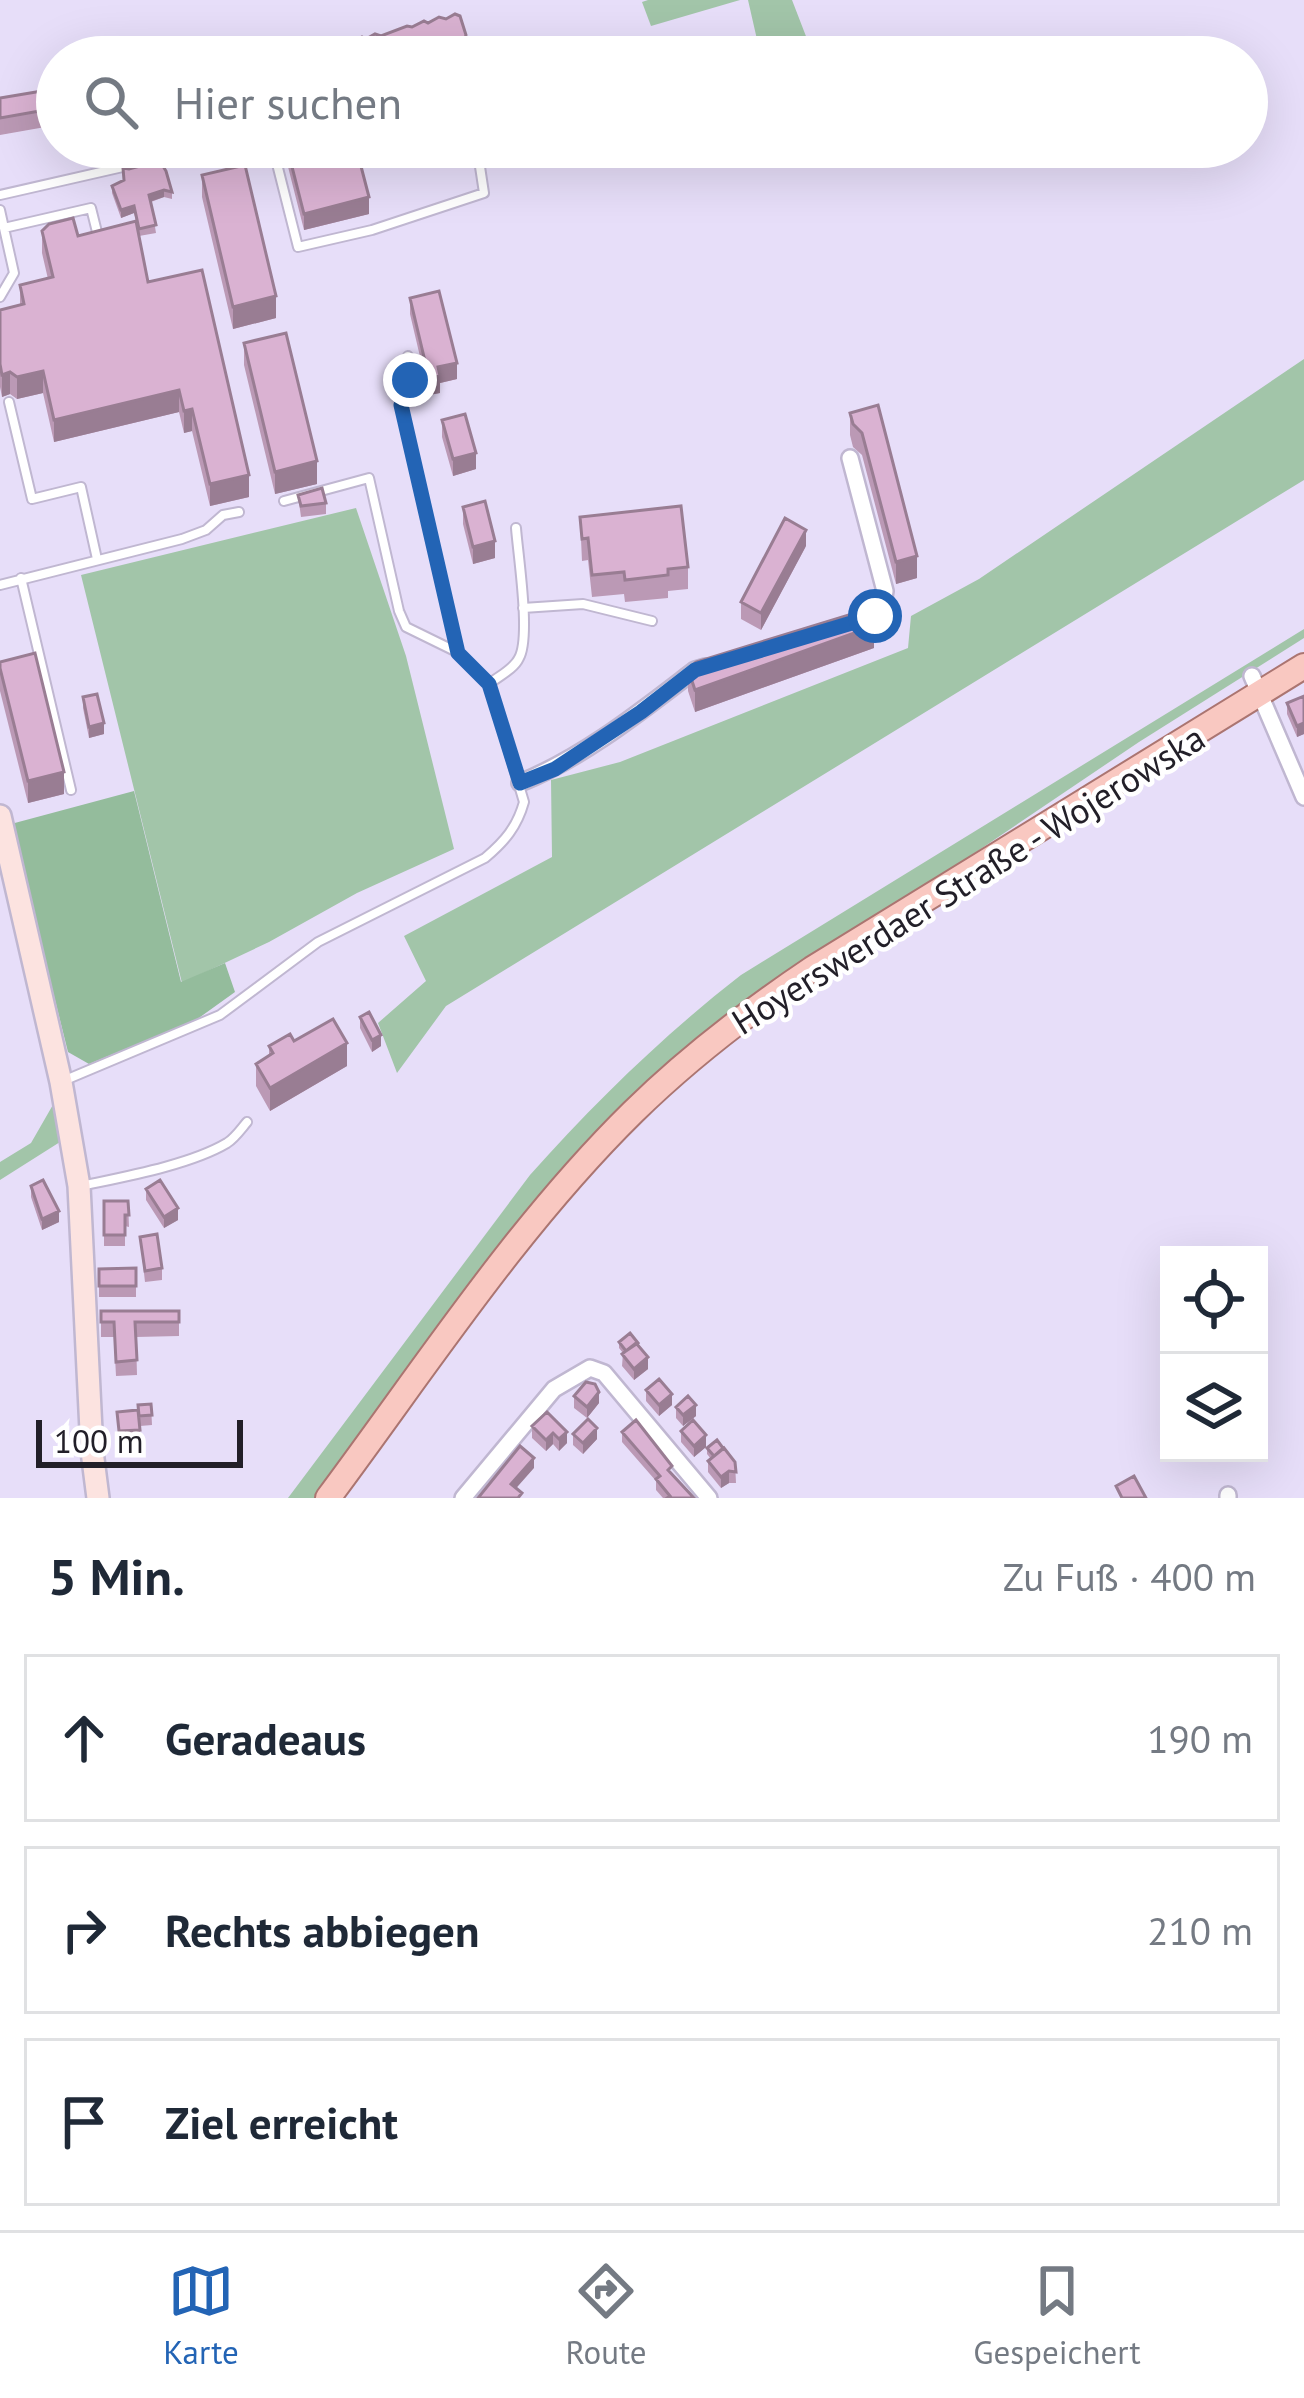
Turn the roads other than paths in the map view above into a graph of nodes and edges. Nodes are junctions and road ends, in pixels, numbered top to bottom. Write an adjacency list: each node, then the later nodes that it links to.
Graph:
1 (118, 168): 4 (lane)
2 (278, 168): 3 (lane)
3 (480, 168)
4 (0, 196)
5 (0, 210): 6 (lane)
6 (4, 228): 7 (lane); 8 (lane)
7 (98, 239)
8 (0, 297)
9 (408, 356): 21 (lane)
10 (9, 402): 15 (lane)
11 (850, 458): 20 (street)
12 (284, 501): 21 (lane)
13 (238, 512): 15 (lane)
14 (515, 528): 18 (lane)
15 (97, 559): 16 (lane)
16 (21, 578): 17 (lane); 27 (lane)
17 (0, 585)
18 (523, 608): 19 (lane); 24 (lane)
19 (652, 621)
20 (830, 629)
21 (458, 653): 24 (lane)
22 (718, 663): 26 (street)
23 (1304, 666): 25 (main road, Hoyerswerdaer Straße - Wojerowska)
24 (489, 684): 26 (lane)
25 (1256, 686): 28 (street); 34 (main road, Hoyerswerdaer Straße - Wojerowska)
26 (520, 783): 30 (lane)
27 (71, 790)
28 (1304, 797)
29 (0, 816): 30 (main road)
30 (61, 1082): 32 (main road)
31 (247, 1122): 32 (lane)
32 (79, 1186): 33 (main road)
33 (98, 1498)
34 (328, 1498)
35 (463, 1498): 36 (street)
36 (709, 1498)

